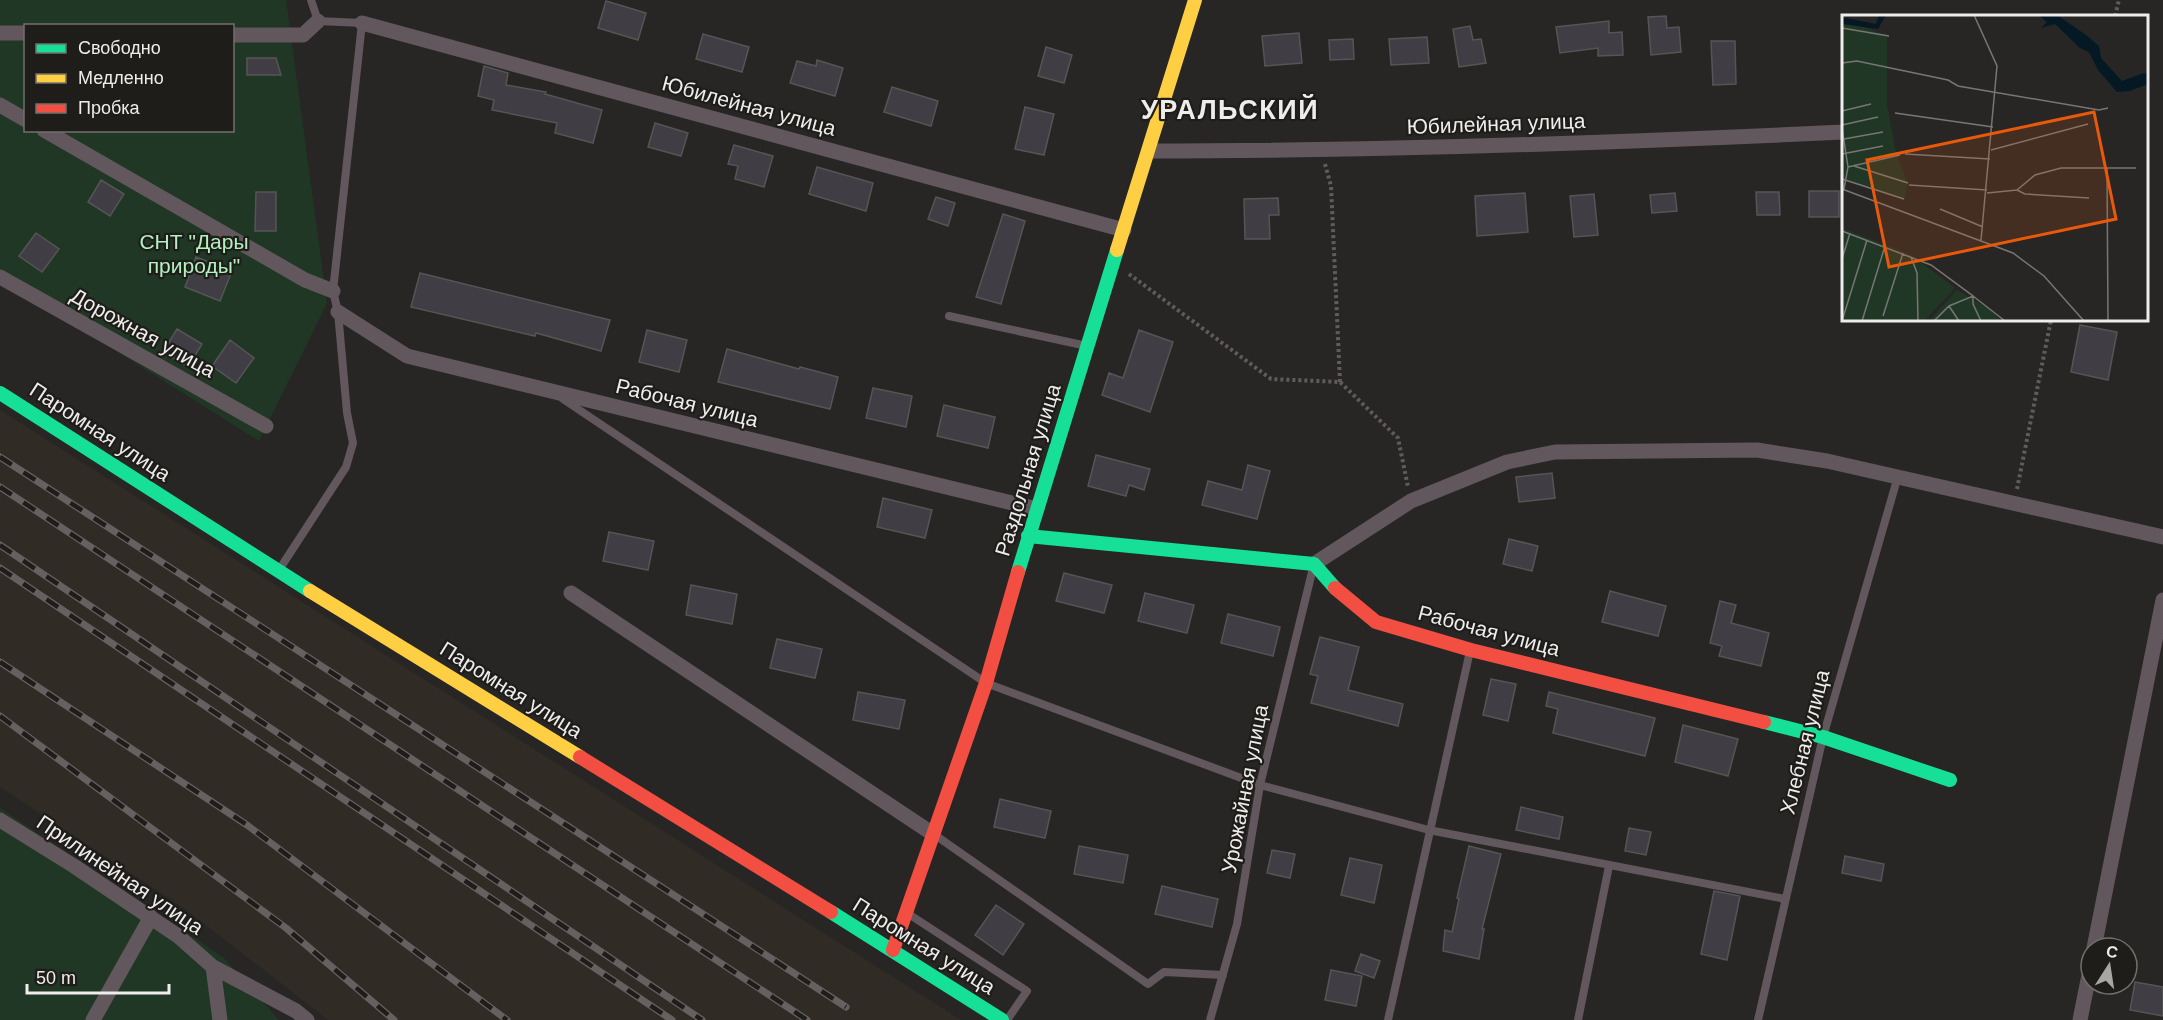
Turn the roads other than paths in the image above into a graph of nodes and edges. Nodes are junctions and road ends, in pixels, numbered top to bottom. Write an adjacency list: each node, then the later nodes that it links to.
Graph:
1 (311, 0): 3 (lane)
2 (1195, 0): 12 (street, Раздольная улица)
3 (318, 21): 4 (lane); 7 (street)
4 (362, 23): 13 (street, Юбилейная улица); 15 (lane)
5 (0, 33): 6 (street)
6 (24, 33)
7 (234, 35)
8 (0, 105): 9 (street)
9 (24, 119)
10 (47, 132): 15 (street)
11 (1842, 132): 12 (street, Юбилейная улица)
12 (1149, 151): 13 (street, Раздольная улица)
13 (1124, 230): 18 (street, Раздольная улица)
14 (0, 278): 21 (street, Дорожная улица)
15 (333, 291): 16 (lane)
16 (338, 312): 19 (street, Рабочая улица); 27 (lane)
17 (949, 316): 18 (lane)
18 (1089, 346): 23 (street, Раздольная улица)
19 (554, 392): 23 (street, Рабочая улица); 31 (lane)
20 (0, 393): 27 (street, Паромная улица)
21 (266, 426)
22 (1898, 476): 25 (street); 26 (street); 32 (lane, Хлебная улица)
23 (1037, 509): 24 (street, Раздольная улица)
24 (1028, 536): 26 (street); 31 (street, Раздольная улица)
25 (2163, 537)
26 (1314, 564): 30 (street, Рабочая улица); 34 (lane, Урожайная улица)
27 (279, 571): 43 (street, Паромная улица)
28 (571, 593): 37 (street)
29 (2163, 600): 42 (street)
30 (1471, 650): 32 (street, Рабочая улица); 36 (lane)
31 (986, 683): 34 (lane); 37 (street, Раздольная улица)
32 (1823, 737): 33 (street, Рабочая улица); 39 (lane, Хлебная улица)
33 (1950, 780)
34 (1260, 785): 36 (lane); 45 (lane, Урожайная улица)
35 (1, 823): 41 (street, Прилинейная улица)
36 (1429, 830): 38 (lane); 53 (lane)
37 (933, 834): 40 (street, Раздольная улица); 45 (lane)
38 (1609, 866): 39 (lane); 54 (lane)
39 (1785, 899): 55 (lane, Хлебная улица)
40 (906, 912): 43 (street, Раздольная улица); 51 (lane)
41 (151, 917): 44 (street, Прилинейная улица); 47 (street)
42 (2096, 936)
43 (893, 950): 50 (street, Паромная улица)
44 (213, 967): 48 (street); 49 (street, Прилинейная улица)
45 (1223, 975): 52 (lane, Урожайная улица)
46 (2085, 996): 56 (street)
47 (93, 1020)
48 (220, 1020)
49 (307, 1020)
50 (1002, 1020)
51 (1006, 1020)
52 (1210, 1020)
53 (1388, 1020)
54 (1578, 1020)
55 (1758, 1020)
56 (2080, 1020)

